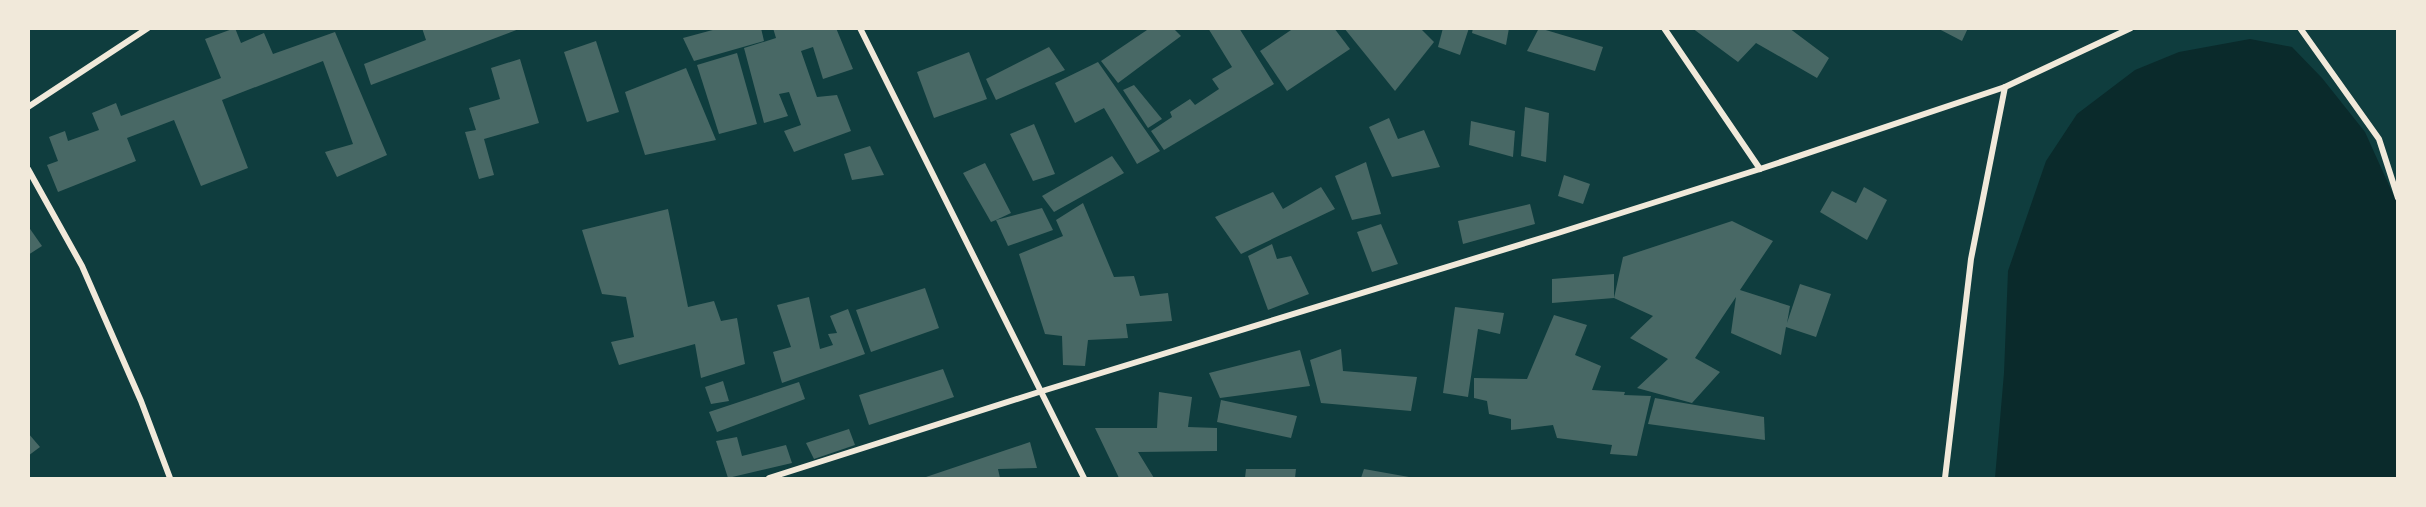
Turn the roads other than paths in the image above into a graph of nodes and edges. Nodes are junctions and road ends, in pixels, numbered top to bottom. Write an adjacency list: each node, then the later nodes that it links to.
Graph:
1 (148, 28): 7 (street)
2 (860, 28): 11 (street)
3 (1664, 28): 9 (street)
4 (2131, 28): 6 (street)
5 (2300, 28): 10 (street)
6 (2005, 87): 9 (street); 15 (street)
7 (28, 107)
8 (28, 169): 12 (street)
9 (1760, 169): 11 (street)
10 (2397, 198)
11 (1039, 392): 13 (street); 14 (street)
12 (170, 478)
13 (771, 478)
14 (1084, 478)
15 (1945, 478)

